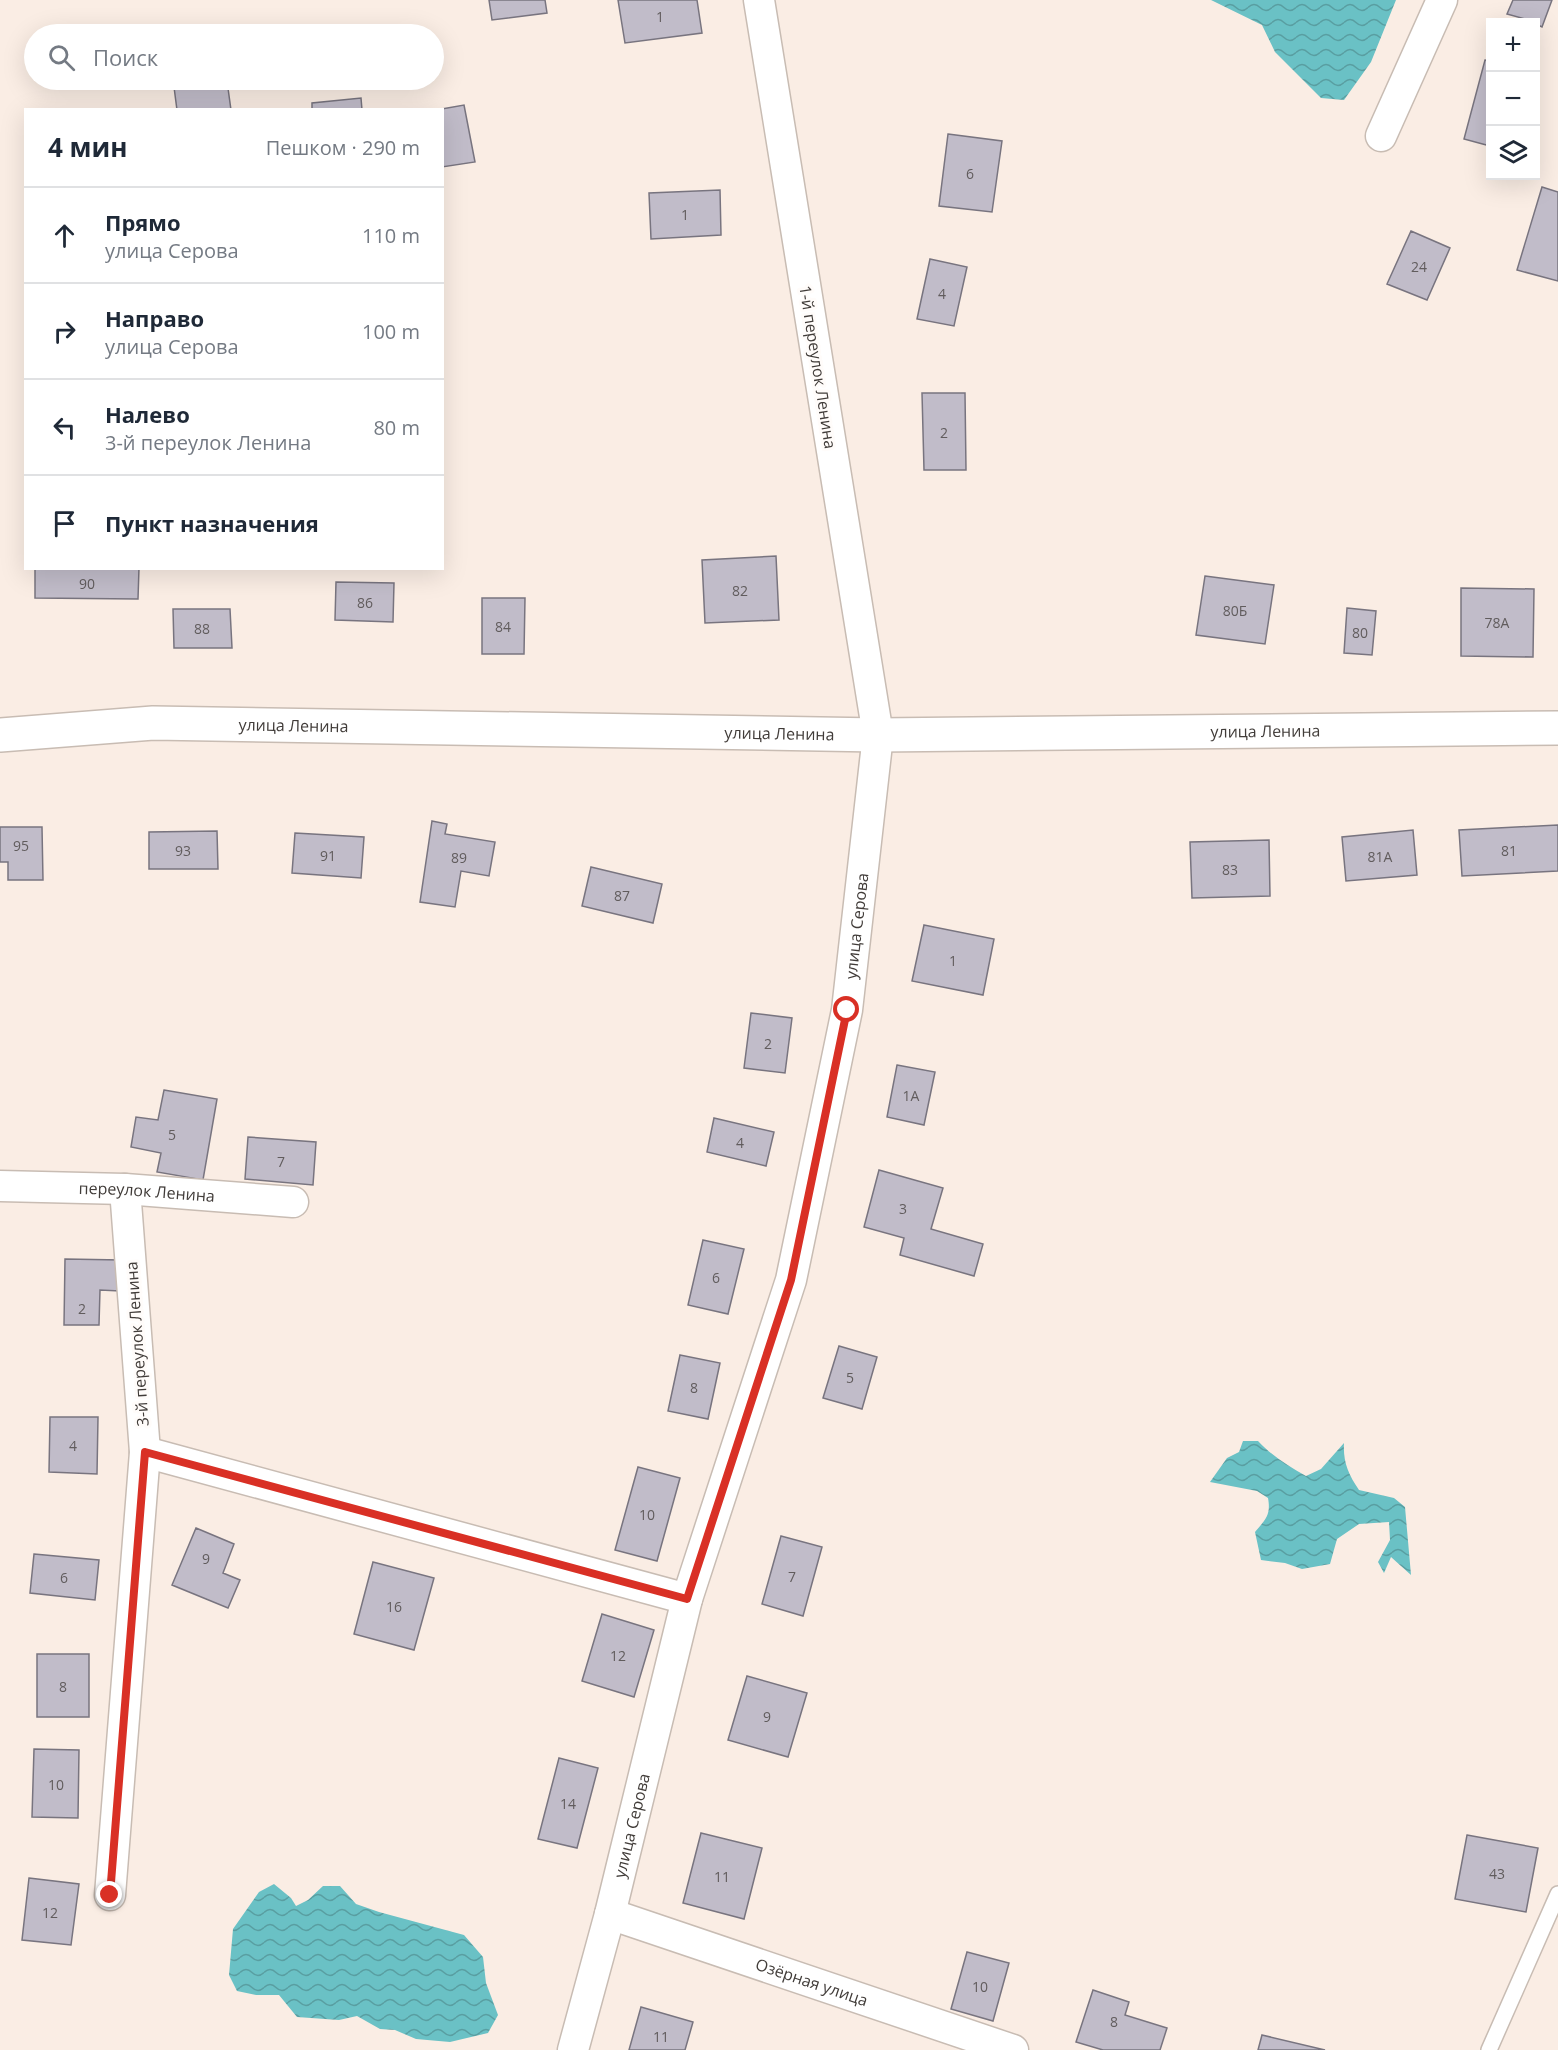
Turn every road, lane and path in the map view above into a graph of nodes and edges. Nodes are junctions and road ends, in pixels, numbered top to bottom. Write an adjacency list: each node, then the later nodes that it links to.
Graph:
1 (759, 0): 6 (street, 1-й переулок Ленина)
2 (1442, 0): 3 (street)
3 (1381, 136)
4 (1558, 728): 6 (main road, улица Ленина)
5 (0, 735): 6 (main road, улица Ленина)
6 (878, 735): 11 (street, улица Серова)
7 (0, 1186): 8 (street, переулок Ленина)
8 (125, 1189): 9 (street, переулок Ленина); 10 (street, 3-й переулок Ленина)
9 (293, 1202)
10 (145, 1452): 11 (street); 13 (street, 3-й переулок Ленина)
11 (687, 1599): 14 (street, улица Серова)
12 (1558, 1894): 17 (lane)
13 (110, 1895)
14 (610, 1914): 15 (street, улица Серова); 16 (street, Озёрная улица)
15 (573, 2050)
16 (1013, 2050)
17 (1489, 2050)

